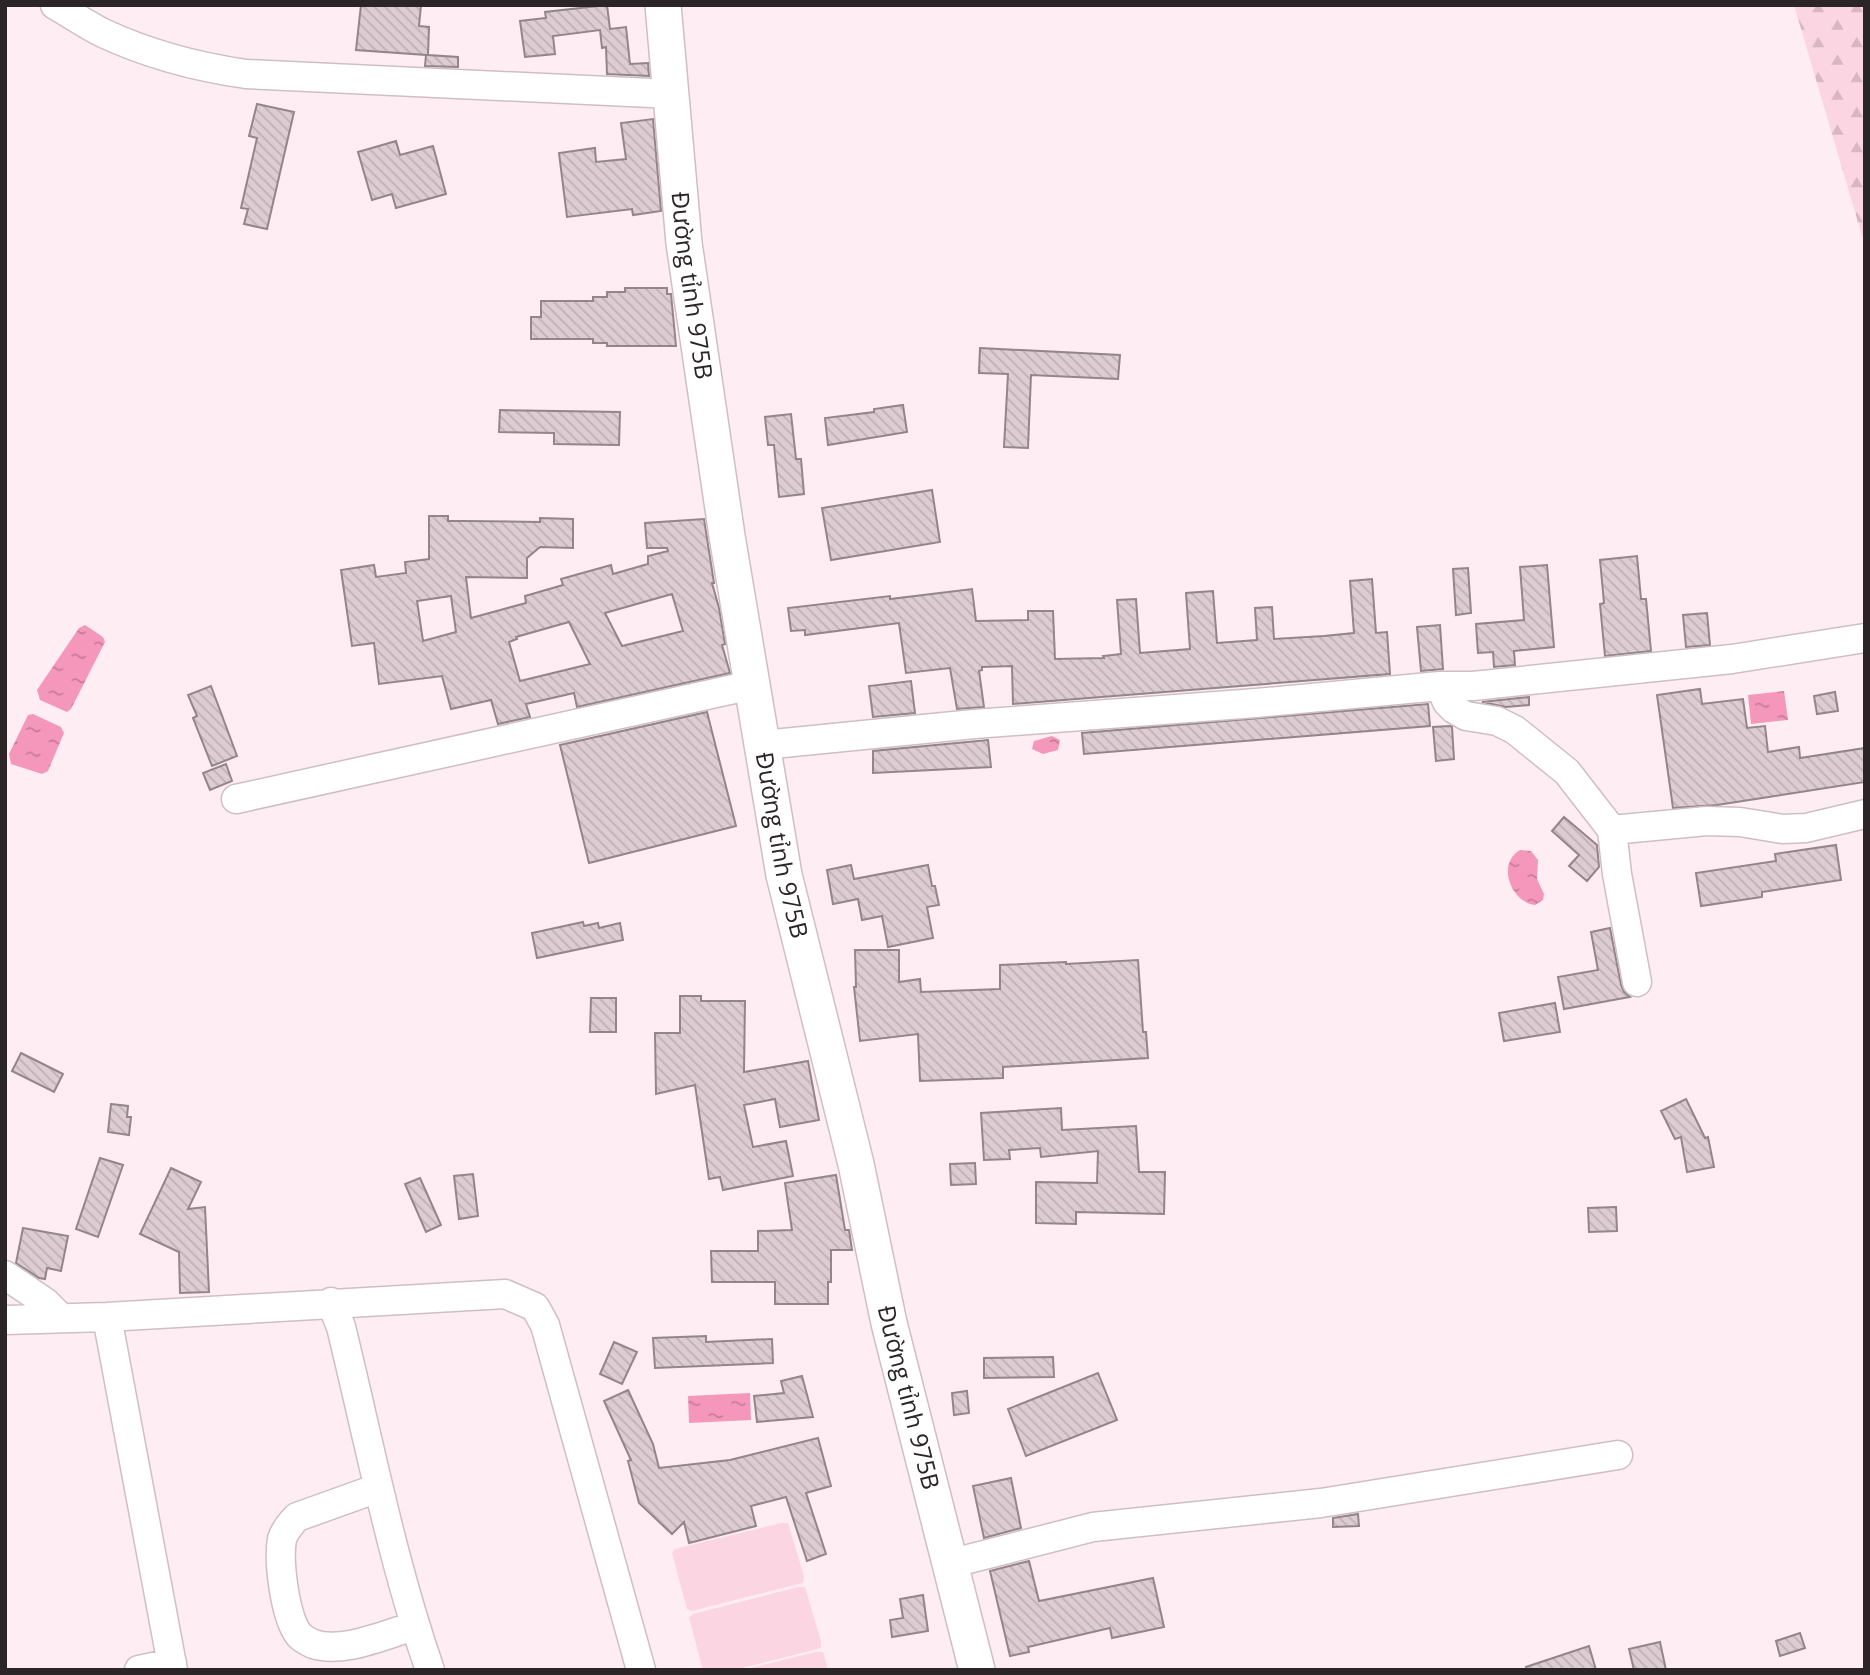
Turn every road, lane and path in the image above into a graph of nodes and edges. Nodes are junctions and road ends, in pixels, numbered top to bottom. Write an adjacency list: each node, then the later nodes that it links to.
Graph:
1 (55, 5): 3 (street)
2 (663, 5): 3 (main road, Đường tỉnh 975B)
3 (672, 94): 5 (main road, Đường tỉnh 975B)
4 (1865, 638): 6 (street)
5 (751, 685): 7 (main road, Đường tỉnh 975B); 8 (street)
6 (1440, 685): 7 (street); 10 (street)
7 (764, 745): 19 (main road, Đường tỉnh 975B)
8 (236, 799)
9 (1865, 814): 10 (street)
10 (1612, 830): 11 (street)
11 (1637, 982)
12 (5, 1275): 15 (street)
13 (331, 1302): 14 (street); 18 (street); 24 (street)
14 (107, 1317): 15 (street); 21 (street)
15 (61, 1318): 16 (street)
16 (5, 1320)
17 (1618, 1455): 19 (street)
18 (378, 1488): 20 (street); 20 (street)
19 (948, 1564): 25 (main road, Đường tỉnh 975B)
20 (415, 1626): 23 (street)
21 (173, 1666): 22 (street)
22 (139, 1670)
23 (430, 1670)
24 (641, 1670)
25 (977, 1670)

